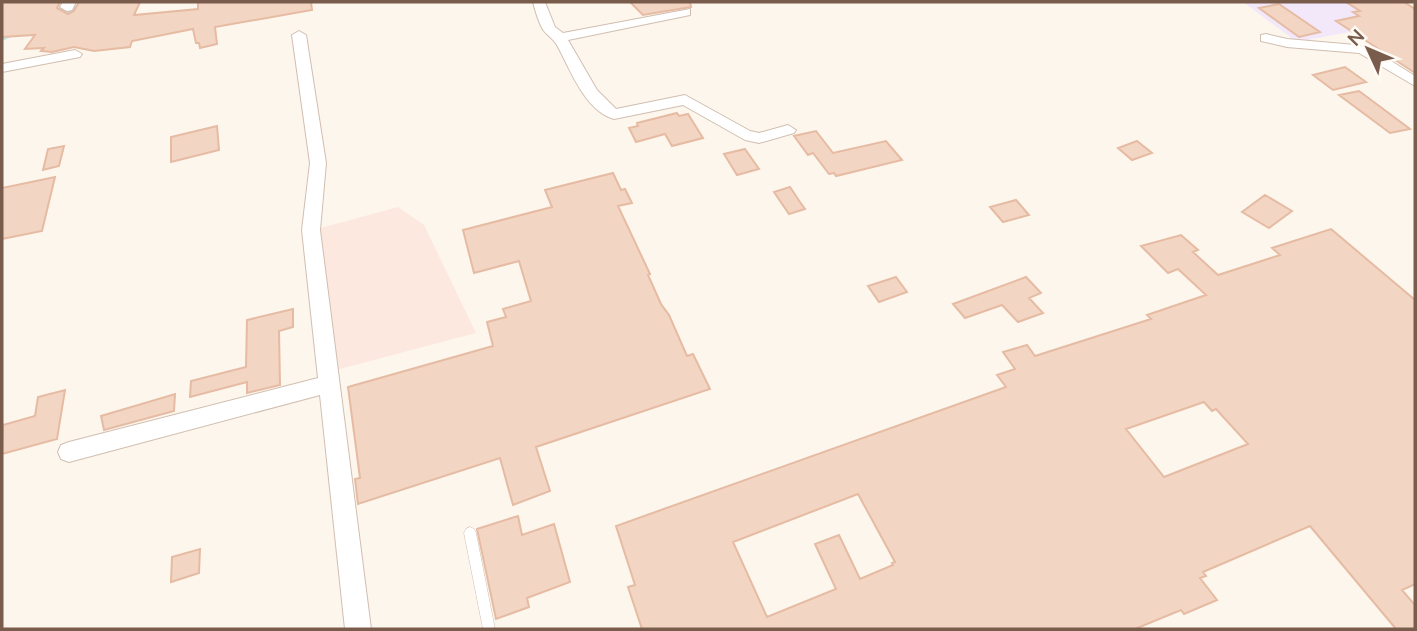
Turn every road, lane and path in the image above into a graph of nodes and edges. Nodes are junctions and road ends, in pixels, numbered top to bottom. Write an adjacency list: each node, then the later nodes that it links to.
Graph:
1 (539, 2): 4 (street)
2 (685, 12): 4 (street)
3 (299, 34): 10 (street)
4 (560, 38): 9 (street)
5 (1266, 38): 8 (street)
6 (75, 54): 7 (street)
7 (2, 68)
8 (1415, 82)
9 (788, 130)
10 (329, 384): 11 (street); 13 (street)
11 (69, 452)
12 (470, 533): 14 (lane)
13 (358, 629)
14 (489, 629)

